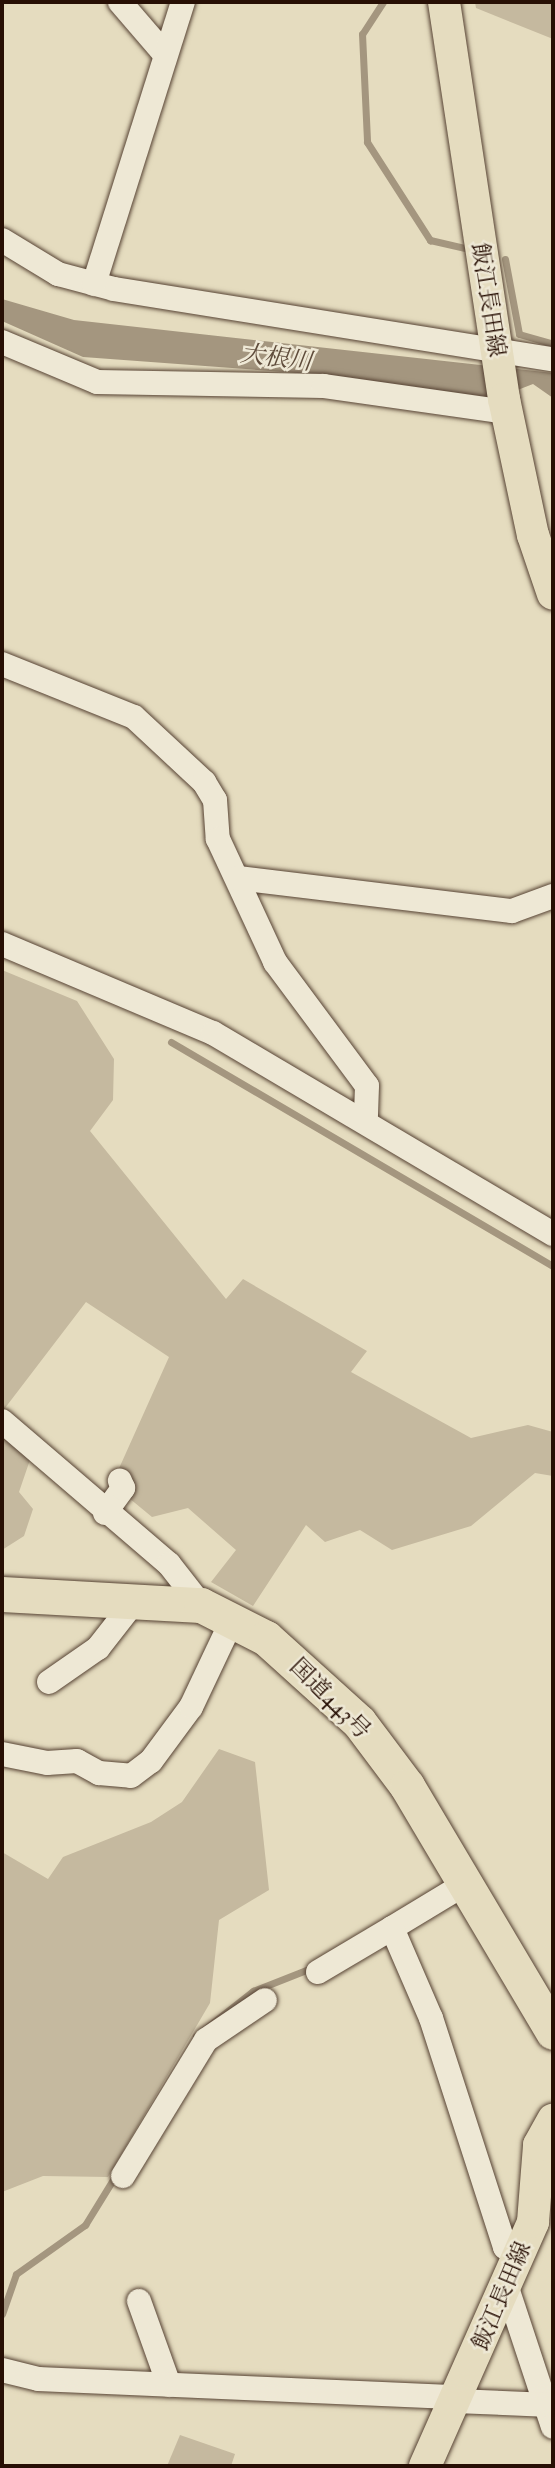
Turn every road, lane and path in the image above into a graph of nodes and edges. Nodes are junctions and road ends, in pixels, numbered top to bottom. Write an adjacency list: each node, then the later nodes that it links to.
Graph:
1 (120, 2): 4 (street)
2 (183, 2): 4 (street)
3 (444, 2): 9 (main road, 飯江長田線)
4 (163, 52): 6 (street)
5 (2, 240): 6 (street)
6 (94, 284): 9 (street)
7 (2, 342): 10 (street)
8 (553, 359): 9 (street)
9 (497, 360): 10 (main road, 飯江長田線)
10 (505, 406): 11 (main road, 飯江長田線)
11 (553, 594)
12 (2, 664): 13 (street)
13 (239, 878): 14 (street); 16 (street)
14 (553, 896)
15 (2, 944): 16 (street)
16 (366, 1121): 17 (street)
17 (553, 1234)
18 (2, 1421): 20 (street)
19 (120, 1481): 20 (street)
20 (105, 1513): 23 (street)
21 (2, 1594): 22 (highway, 国道443号)
22 (134, 1602): 23 (highway, 国道443号); 25 (street)
23 (201, 1605): 24 (highway, 国道443号)
24 (233, 1618): 26 (street); 27 (highway, 国道443号)
25 (49, 1682)
26 (2, 1754)
27 (465, 1884): 28 (street); 31 (highway, 国道443号)
28 (391, 1928): 29 (street); 34 (street)
29 (318, 1972)
30 (265, 2000): 33 (street)
31 (553, 2032)
32 (553, 2120): 34 (main road, 飯江長田線)
33 (123, 2176)
34 (519, 2257): 35 (main road, 飯江長田線)
35 (507, 2288): 39 (main road, 飯江長田線); 40 (street)
36 (139, 2301): 38 (street)
37 (2, 2370): 38 (street)
38 (169, 2385): 39 (street)
39 (456, 2399): 40 (street); 41 (main road, 飯江長田線)
40 (551, 2416)
41 (425, 2466)

